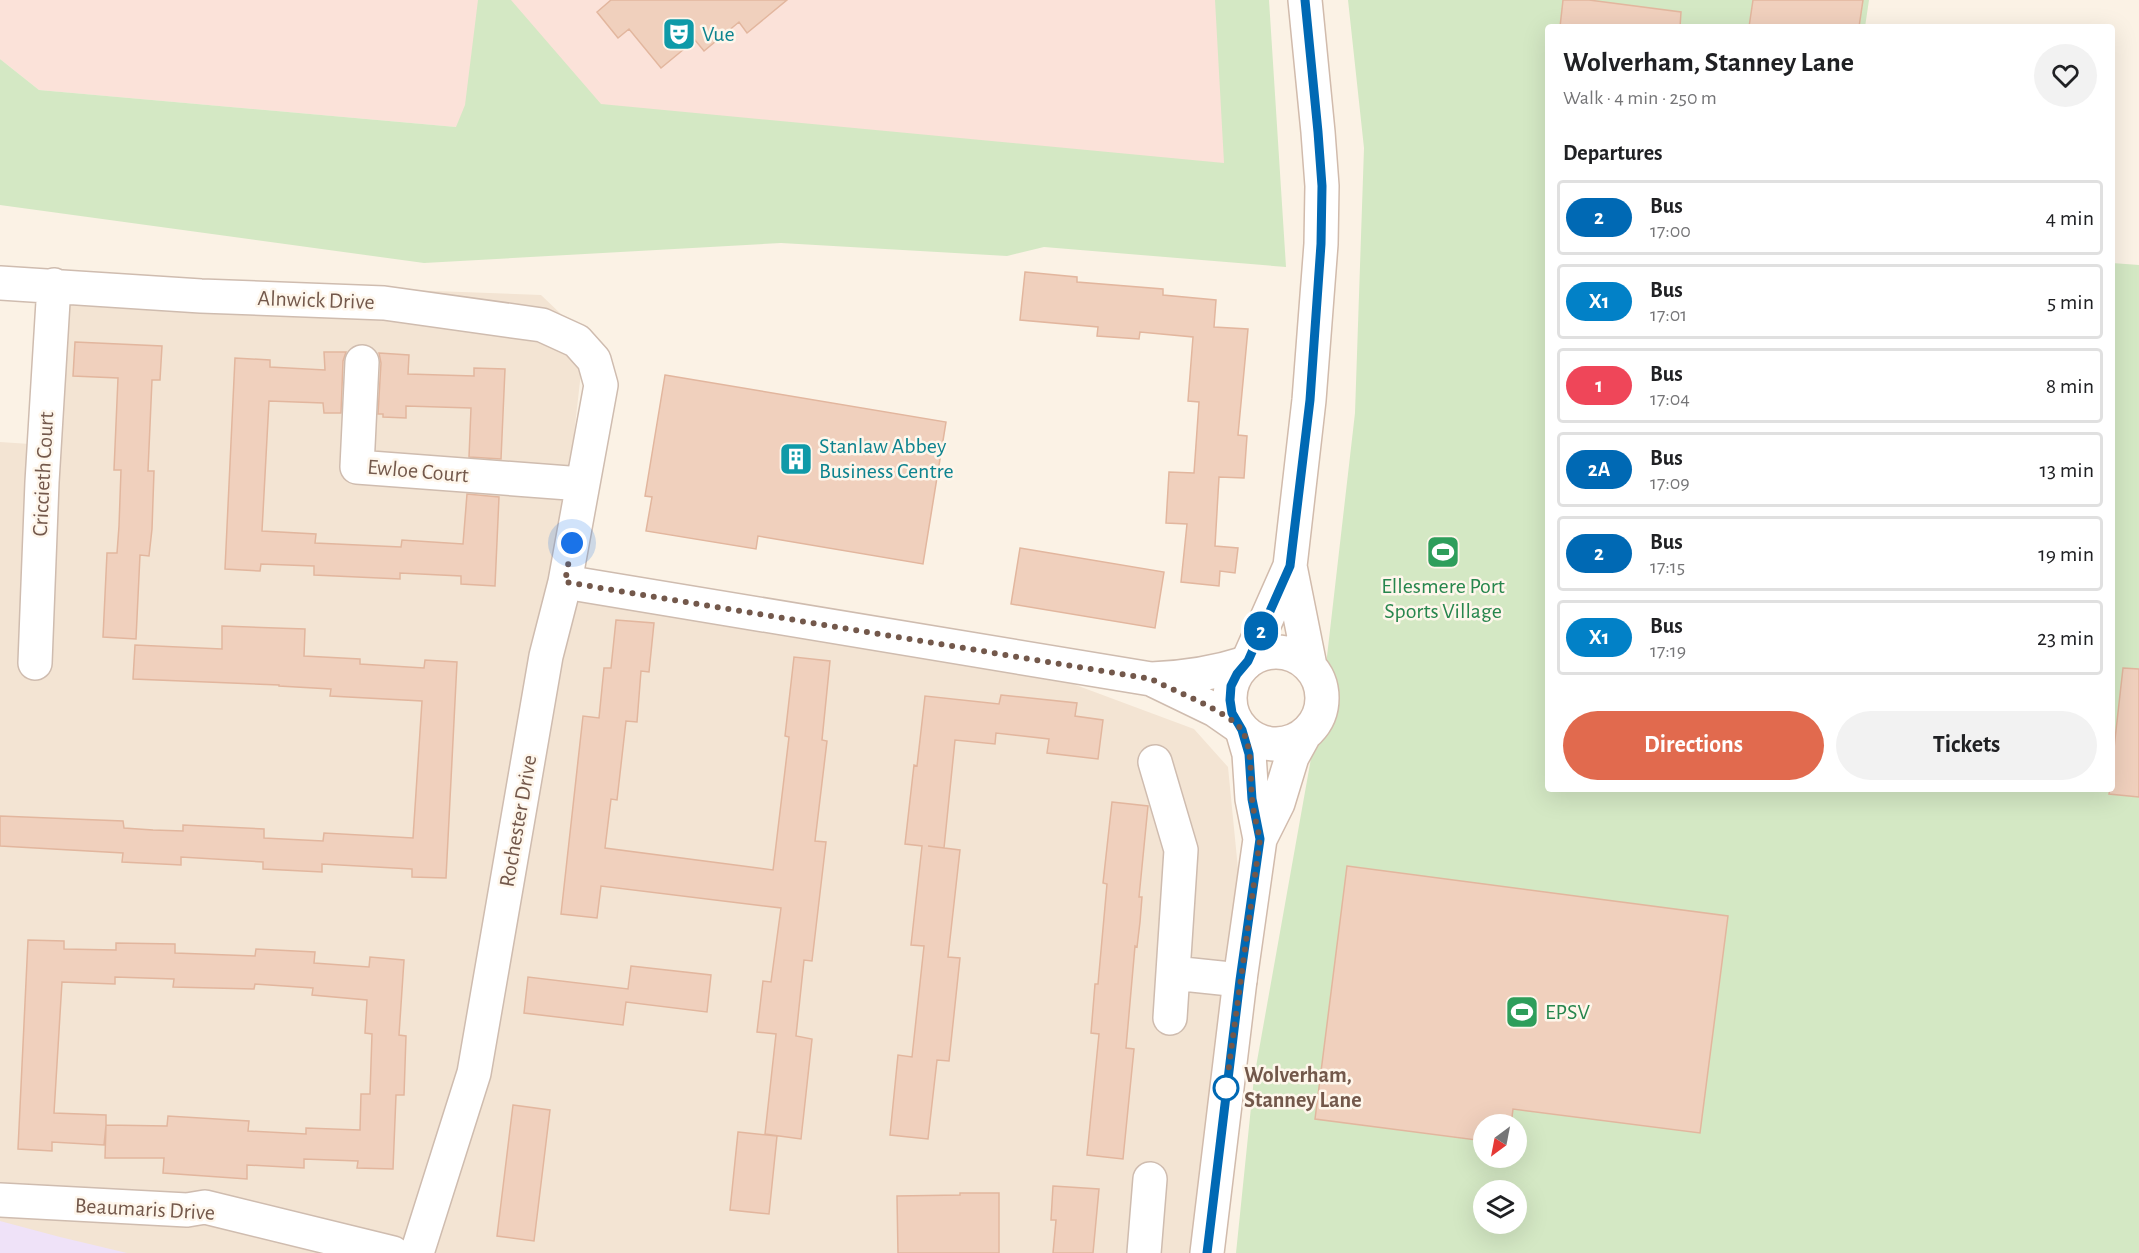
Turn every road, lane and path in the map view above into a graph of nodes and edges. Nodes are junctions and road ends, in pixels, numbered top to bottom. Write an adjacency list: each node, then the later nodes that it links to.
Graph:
1 (1305, 0): 7 (street)
2 (0, 283): 3 (street, Alnwick Drive)
3 (54, 285): 5 (street, Alnwick Drive); 10 (street, Criccieth Court)
4 (362, 362): 6 (street, Ewloe Court)
5 (601, 385): 6 (street, Rochester Drive)
6 (582, 484): 8 (street, Rochester Drive)
7 (1290, 566): 9 (street); 11 (street)
8 (565, 582): 12 (street); 23 (street, Rochester Drive)
9 (1247, 662): 11 (street); 12 (street); 13 (street)
10 (35, 663)
11 (1310, 666): 14 (street)
12 (1151, 679): 13 (street)
13 (1240, 728): 14 (street); 16 (street)
14 (1303, 737): 16 (street)
15 (1155, 762): 17 (street)
16 (1260, 839): 18 (street)
17 (1173, 973): 18 (street); 19 (street)
18 (1240, 980): 25 (street)
19 (1170, 1018)
20 (1150, 1179): 24 (street)
21 (0, 1200): 22 (street, Beaumaris Drive)
22 (393, 1253)
23 (417, 1253)
24 (1144, 1253)
25 (1207, 1253)

